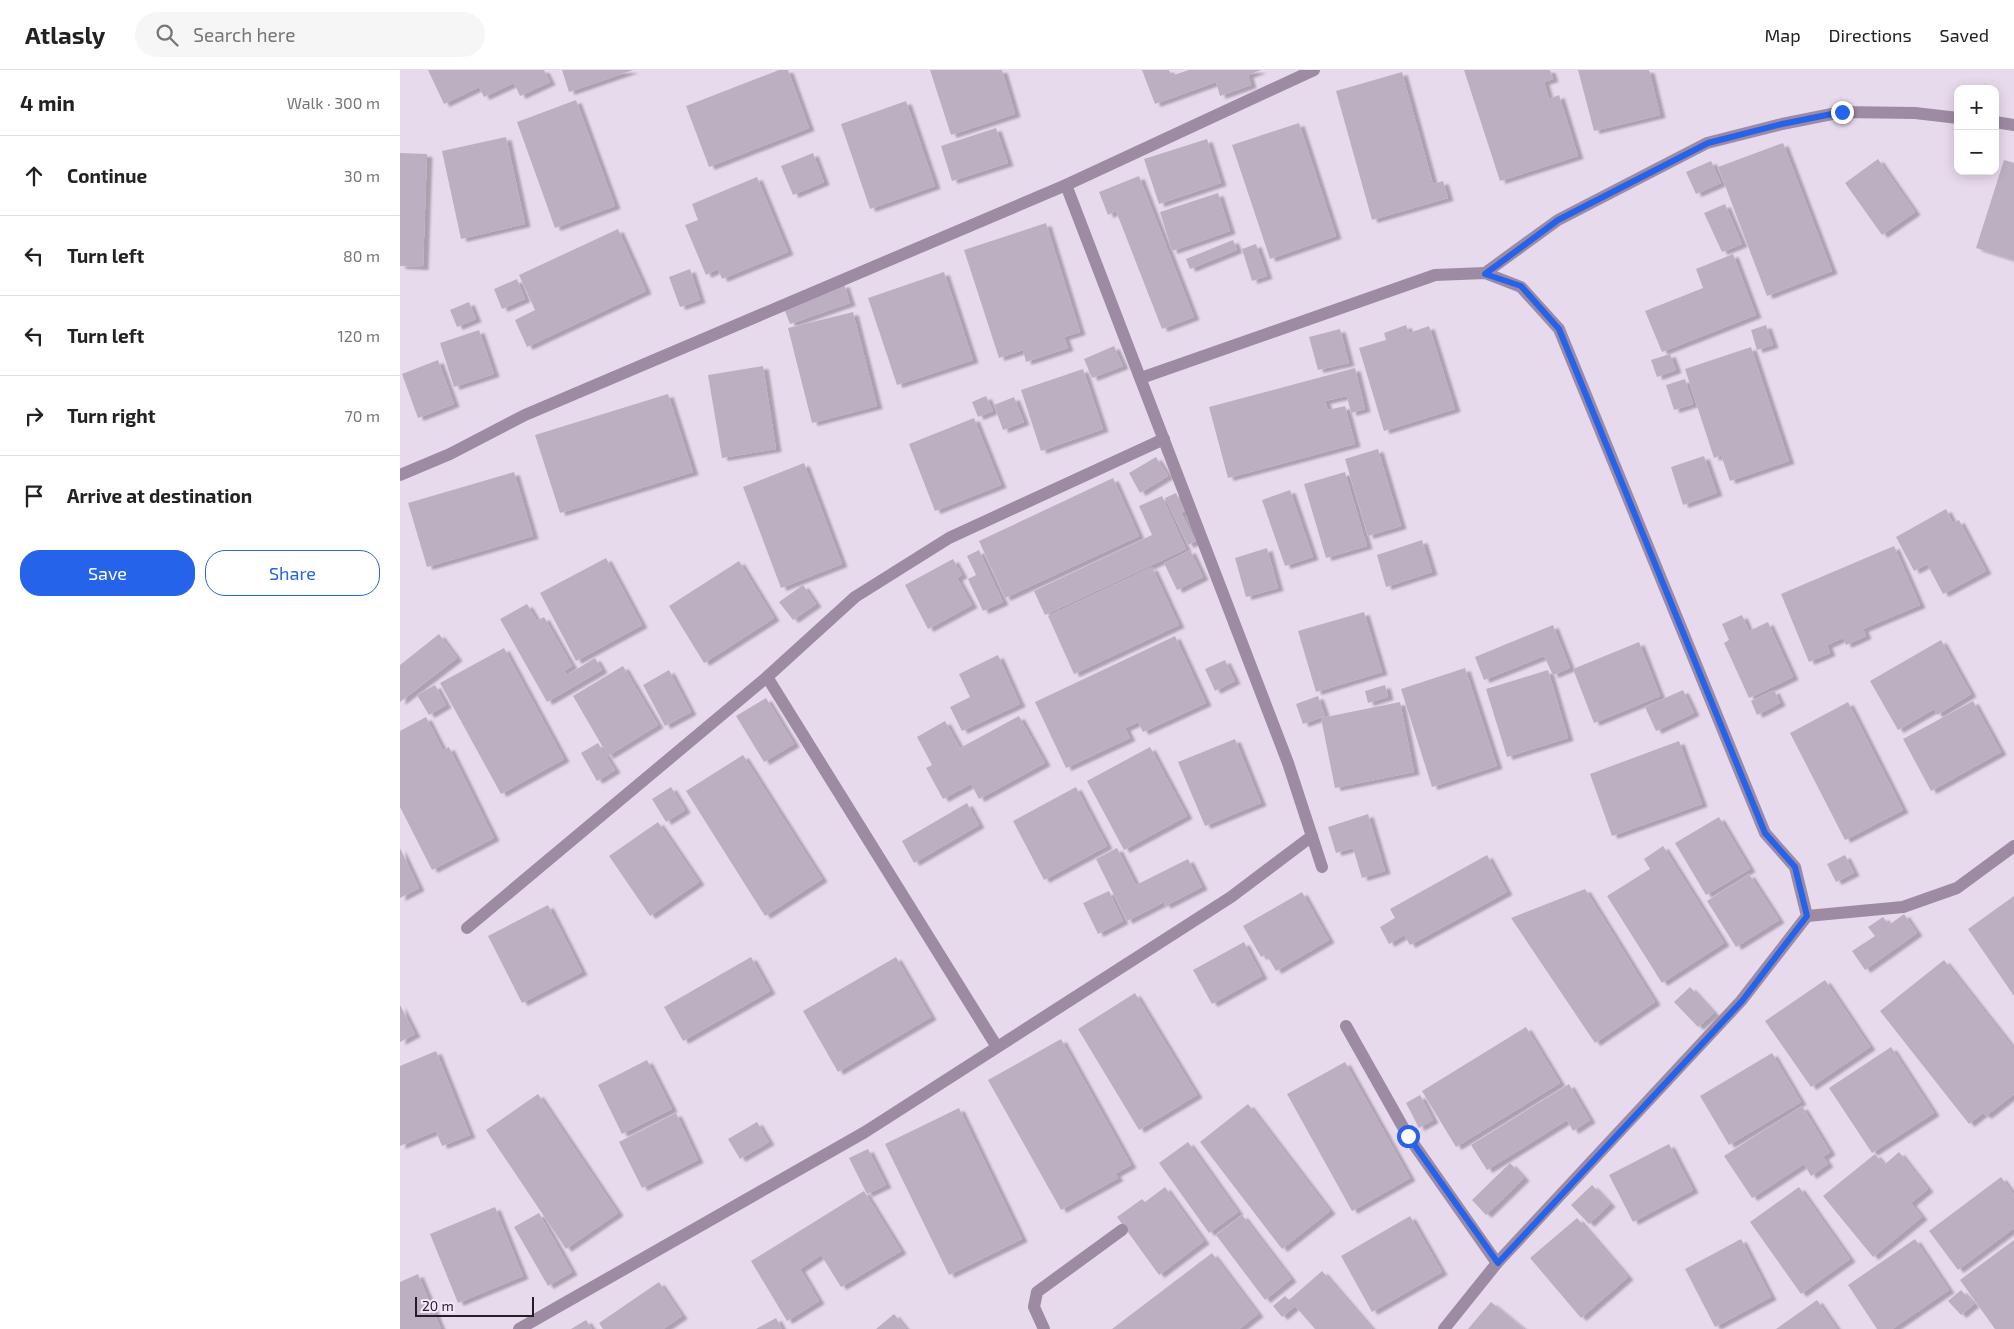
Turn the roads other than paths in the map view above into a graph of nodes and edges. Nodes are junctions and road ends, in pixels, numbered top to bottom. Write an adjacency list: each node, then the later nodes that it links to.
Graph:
1 (1314, 70): 5 (street)
2 (1954, 118): 6 (street)
3 (1999, 123): 4 (street)
4 (2014, 125)
5 (1066, 184): 7 (street); 9 (street)
6 (1485, 274): 7 (street); 14 (street)
7 (1141, 378): 8 (street)
8 (1164, 439): 10 (street); 11 (street)
9 (400, 475)
10 (768, 677): 15 (street); 17 (street)
11 (1312, 836): 13 (street); 17 (street)
12 (2014, 846): 14 (street)
13 (1322, 867)
14 (1807, 916): 19 (street)
15 (467, 928)
16 (1346, 1026): 19 (street)
17 (998, 1047): 20 (street)
18 (1122, 1230): 21 (street)
19 (1498, 1263): 22 (street)
20 (519, 1329)
21 (1044, 1329)
22 (1444, 1329)

